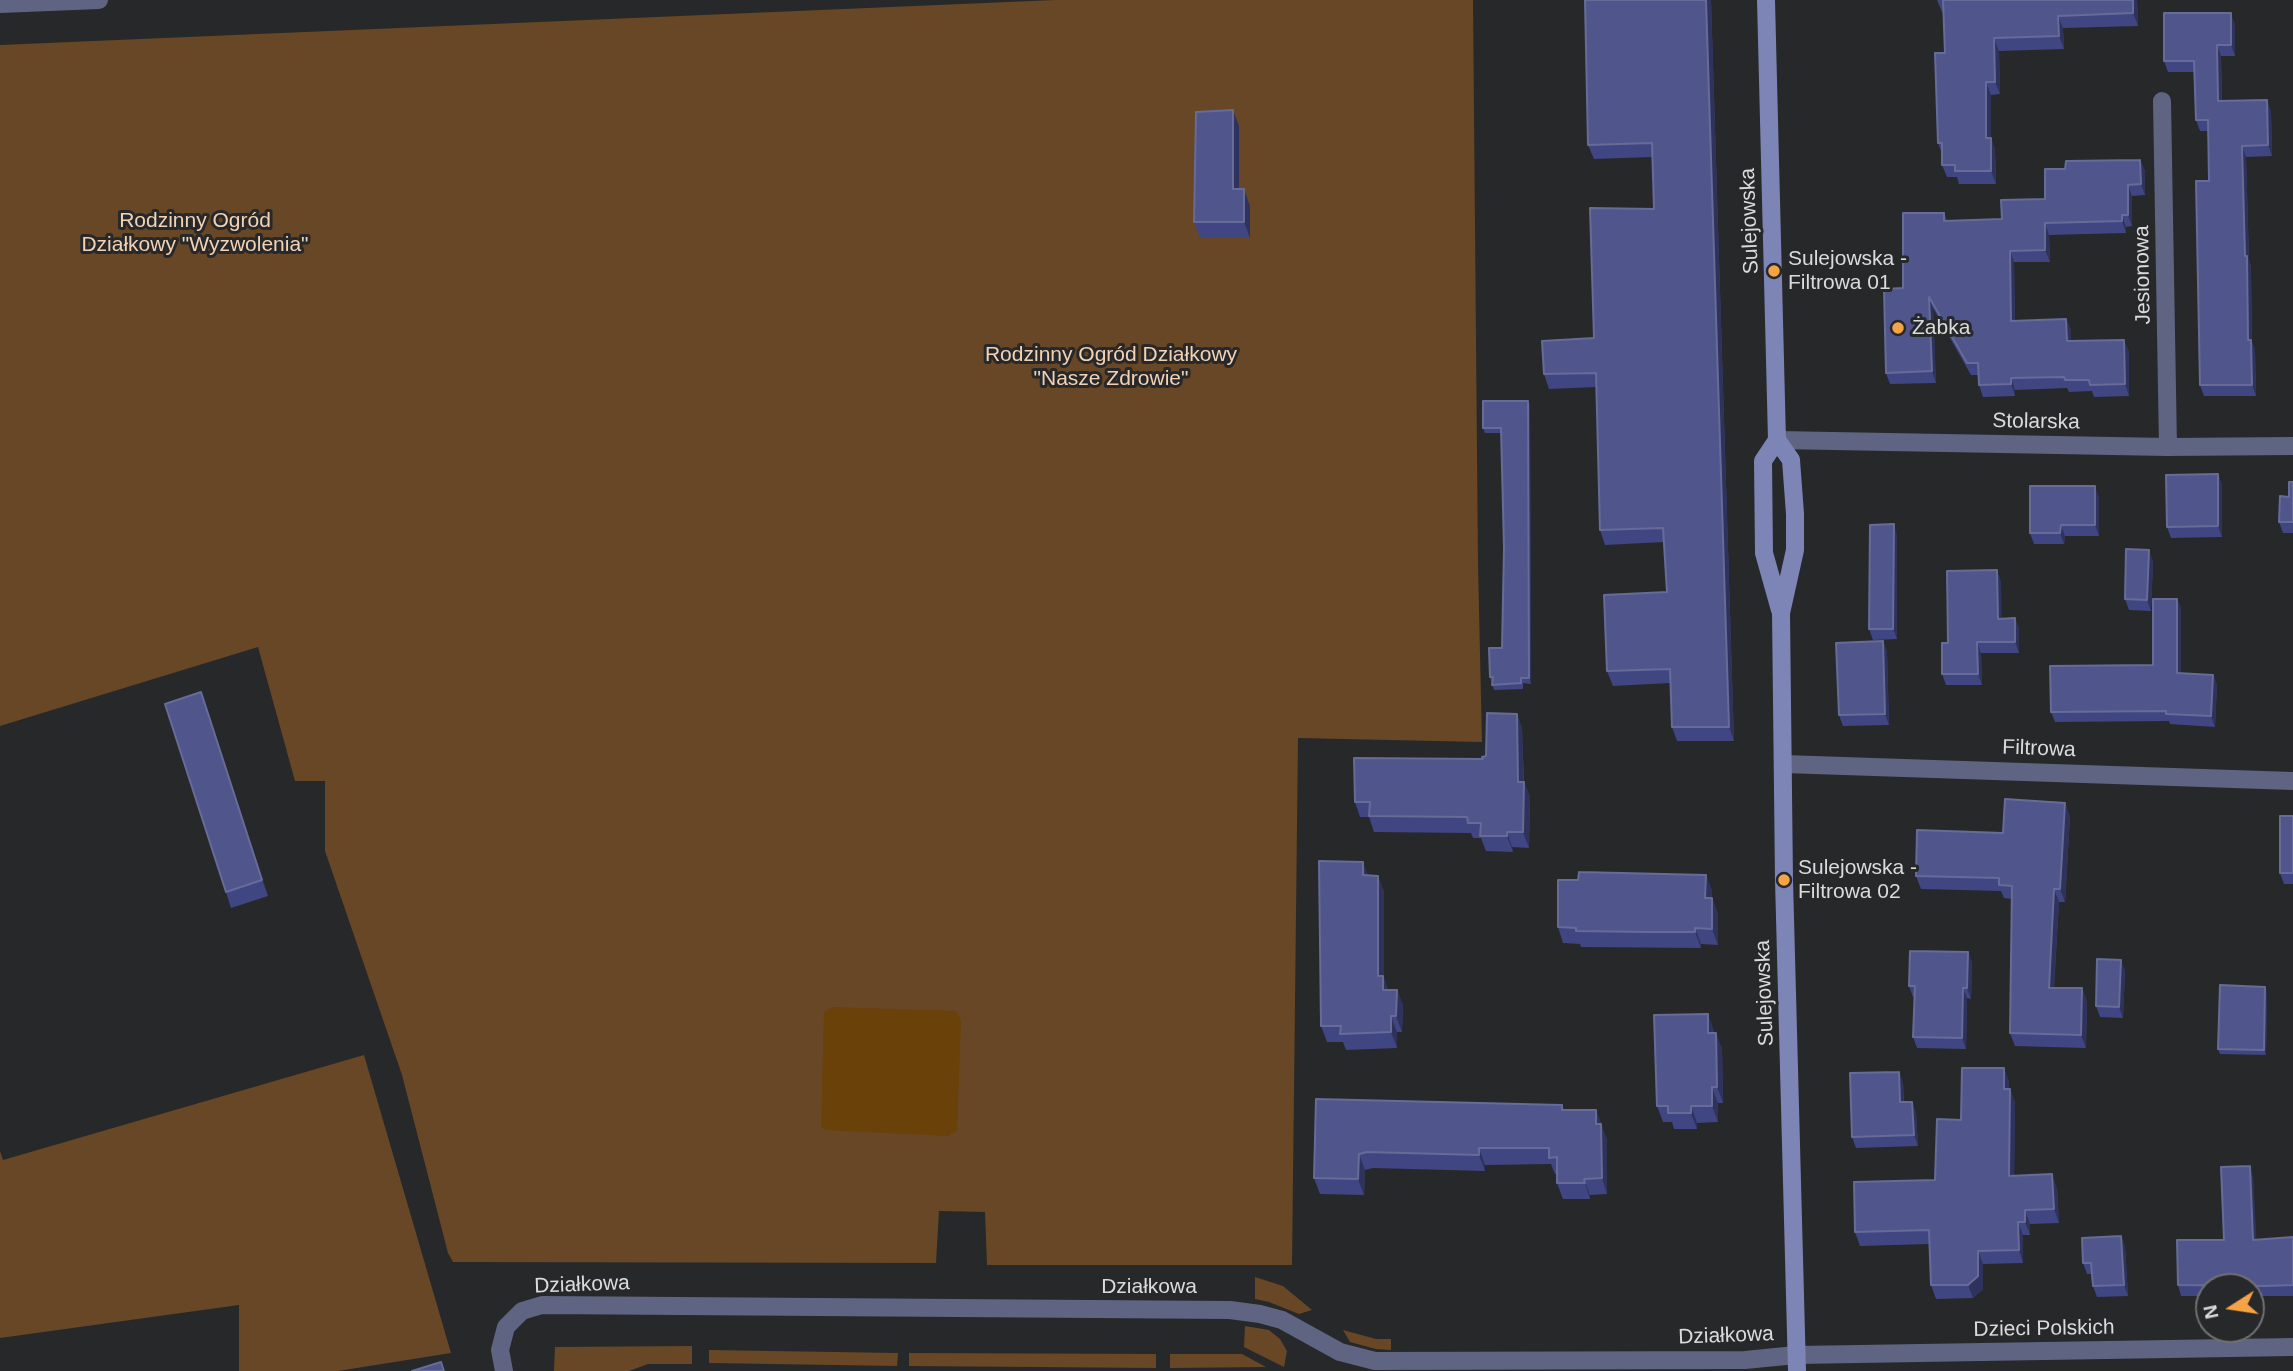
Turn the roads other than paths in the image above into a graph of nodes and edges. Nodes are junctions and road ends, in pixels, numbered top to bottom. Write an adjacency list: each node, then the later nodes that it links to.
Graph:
1 (99, 0): 3 (street)
2 (1766, 0): 5 (main road, Sulejowska)
3 (0, 5)
4 (2162, 102): 7 (street, Jesionowa)
5 (1777, 440): 7 (street, Stolarska); 8 (main road, Sulejowska); 8 (main road, Sulejowska)
6 (2293, 446): 7 (street, Stolarska)
7 (2168, 447)
8 (1781, 613): 9 (main road, Sulejowska)
9 (1784, 764): 10 (street, Filtrowa); 12 (main road, Sulejowska)
10 (2293, 781)
11 (2293, 1347): 12 (street, Dzieci Polskich)
12 (1796, 1363): 13 (street, Działkowa)
13 (504, 1371)

